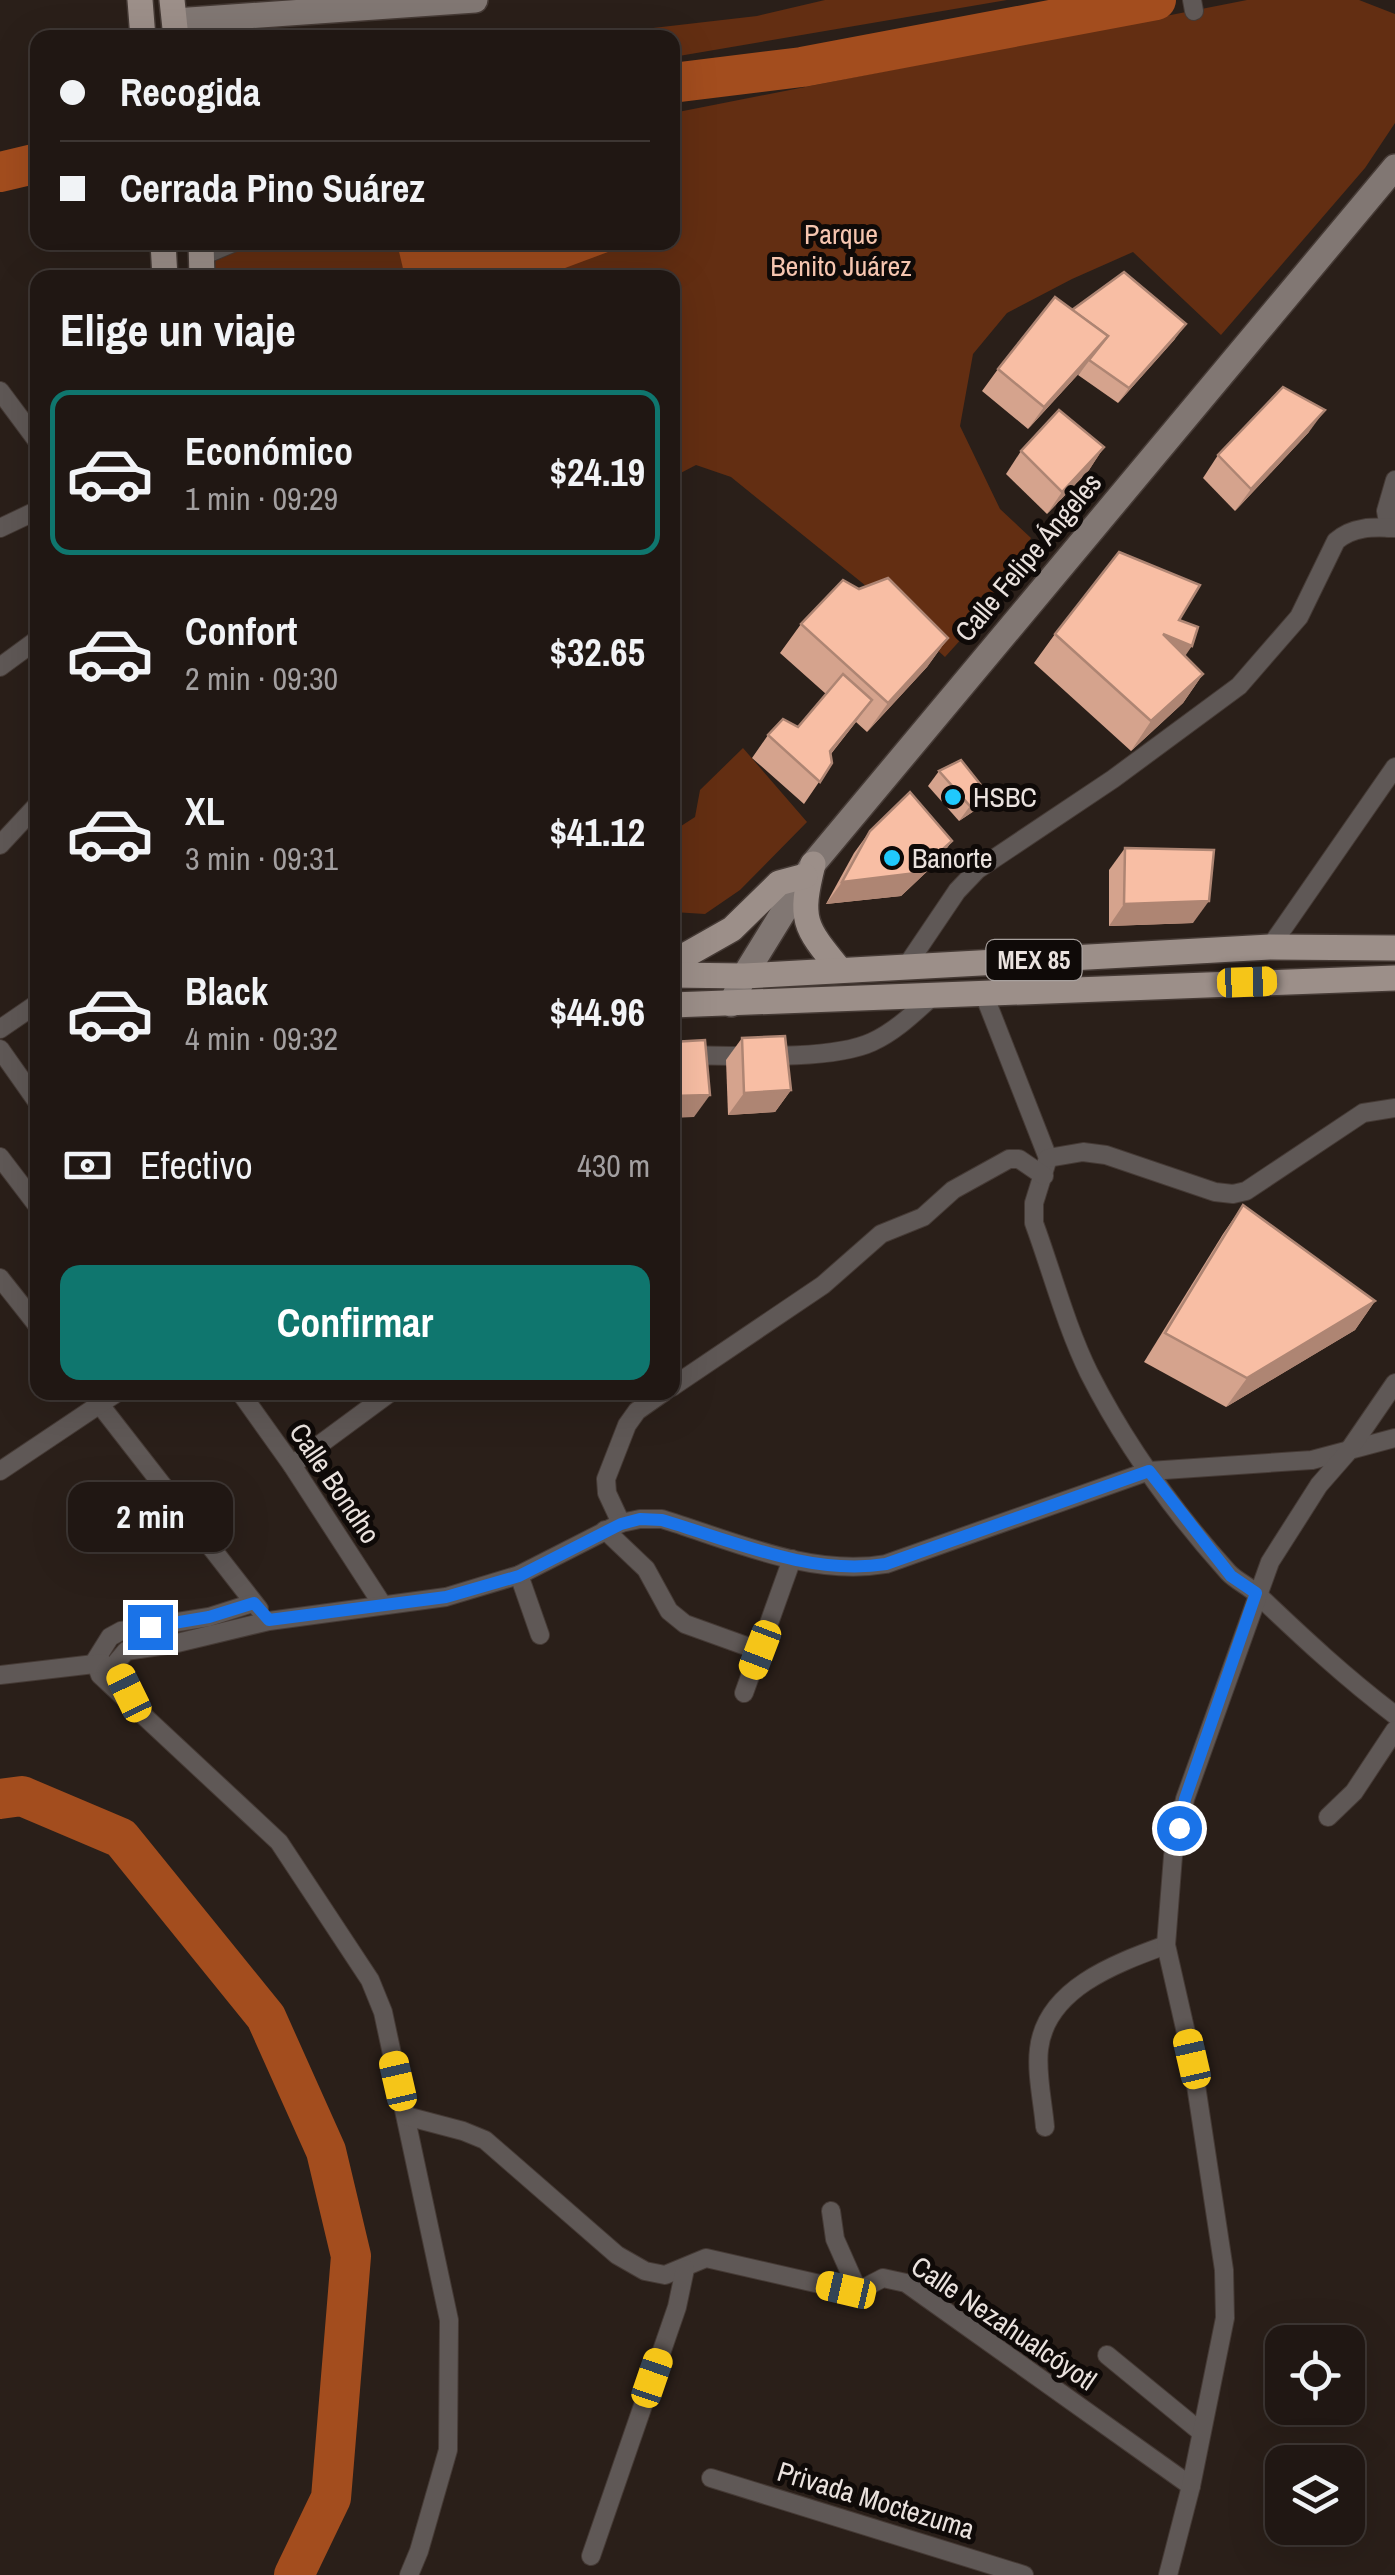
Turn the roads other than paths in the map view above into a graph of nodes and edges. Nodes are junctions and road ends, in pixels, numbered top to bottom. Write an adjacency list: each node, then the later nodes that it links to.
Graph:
1 (475, 0): 2 (main road)
2 (174, 19)
3 (1395, 167): 15 (main road, Calle Felipe Ángeles)
4 (0, 391): 5 (street)
5 (30, 431)
6 (1395, 480): 9 (street)
7 (30, 514): 8 (street)
8 (0, 528)
9 (1392, 528): 19 (street)
10 (30, 645): 11 (street)
11 (0, 667)
12 (1395, 768): 16 (street)
13 (30, 813): 14 (street)
14 (0, 845)
15 (809, 870): 18 (main road); 20 (main road); 22 (main road, Calle Felipe Ángeles)
16 (1270, 947): 17 (main road, MEX 85); 19 (main road, MEX 85)
17 (1395, 948)
18 (680, 958)
19 (904, 968): 20 (main road, MEX 85)
20 (839, 969): 22 (main road, MEX 85)
21 (680, 975): 22 (main road, MEX 85)
22 (744, 976): 26 (main road, Calle Felipe Ángeles)
23 (1395, 978): 24 (main road, MEX 85)
24 (983, 992): 25 (main road, MEX 85); 35 (street)
25 (935, 994): 26 (main road, MEX 85); 31 (street)
26 (731, 1004): 27 (main road, MEX 85)
27 (680, 1005)
28 (30, 1008): 29 (street)
29 (0, 1029)
30 (0, 1049): 32 (street)
31 (680, 1055)
32 (30, 1091)
33 (1395, 1108): 35 (street)
34 (0, 1157): 36 (street)
35 (1046, 1167): 39 (street); 50 (street)
36 (30, 1197)
37 (0, 1278): 38 (street)
38 (30, 1316)
39 (680, 1382)
40 (1395, 1383): 47 (street)
41 (93, 1400): 49 (street)
42 (95, 1400): 55 (street)
43 (246, 1400): 48 (street, Calle Bondho)
44 (379, 1400): 48 (street)
45 (652, 1400): 51 (street)
46 (1395, 1438): 47 (street)
47 (1347, 1453): 50 (street); 54 (street)
48 (292, 1465): 56 (street, Calle Bondho)
49 (0, 1471)
50 (1149, 1471): 52 (street); 54 (street)
51 (613, 1527): 52 (street); 53 (street); 59 (street)
52 (792, 1559): 59 (street)
53 (519, 1576): 56 (street); 58 (street)
54 (1256, 1593): 65 (street); 68 (street)
55 (254, 1603): 57 (street); 60 (street)
56 (382, 1604): 57 (street)
57 (269, 1620): 61 (street)
58 (540, 1635)
59 (760, 1650): 63 (street)
60 (95, 1661): 61 (street); 62 (street); 64 (street)
61 (115, 1664): 64 (street)
62 (0, 1675)
63 (744, 1693)
64 (138, 1712): 69 (street)
65 (1395, 1715)
66 (1395, 1730): 67 (street)
67 (1328, 1817)
68 (1166, 1945): 70 (street); 75 (street)
69 (406, 2116): 72 (street, Calle Nezahualcóyotl); 79 (street)
70 (1046, 2127)
71 (831, 2210): 73 (street)
72 (685, 2269): 73 (street, Calle Nezahualcóyotl); 78 (street)
73 (858, 2291): 77 (street, Calle Nezahualcóyotl)
74 (1106, 2355): 75 (street)
75 (1201, 2432): 77 (street)
76 (711, 2478): 80 (street, Privada Moctezuma)
77 (1191, 2486): 81 (street)
78 (591, 2556)
79 (408, 2575)
80 (1024, 2575)
81 (1168, 2575)

